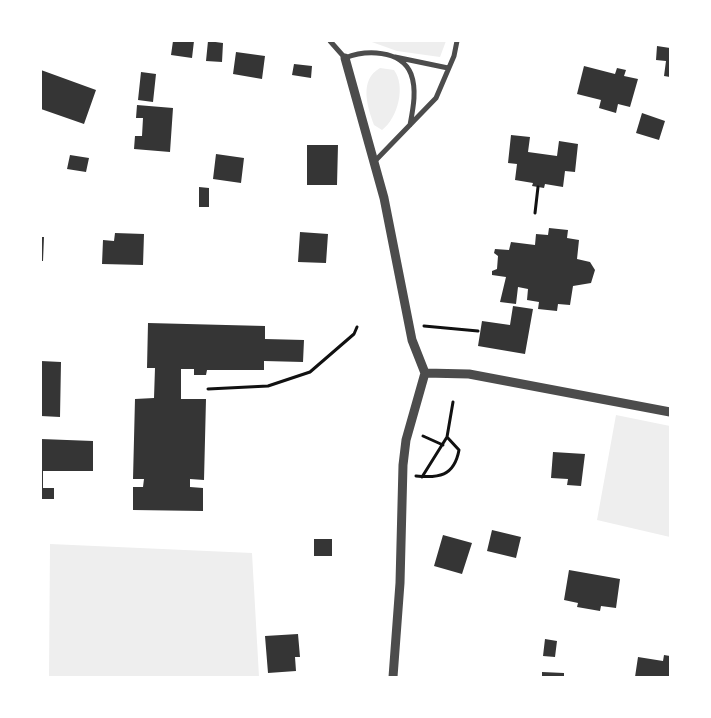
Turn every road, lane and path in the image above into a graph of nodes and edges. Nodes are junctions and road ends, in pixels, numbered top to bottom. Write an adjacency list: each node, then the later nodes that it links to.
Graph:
1 (330, 41): 4 (street)
2 (457, 41): 5 (street)
3 (393, 57): 4 (street); 5 (street); 6 (street)
4 (345, 58): 7 (street)
5 (448, 68): 6 (street)
6 (410, 125): 7 (street)
7 (375, 161): 13 (street)
8 (538, 187): 9 (path)
9 (535, 213)
10 (423, 326): 12 (path)
11 (357, 327): 14 (path)
12 (478, 331)
13 (425, 373): 16 (street); 22 (street)
14 (208, 389)
15 (453, 402): 18 (path)
16 (670, 412)
17 (423, 435): 19 (path)
18 (447, 437): 19 (path); 21 (path)
19 (443, 445): 21 (path)
20 (415, 476): 21 (path)
21 (422, 477)
22 (393, 677)

